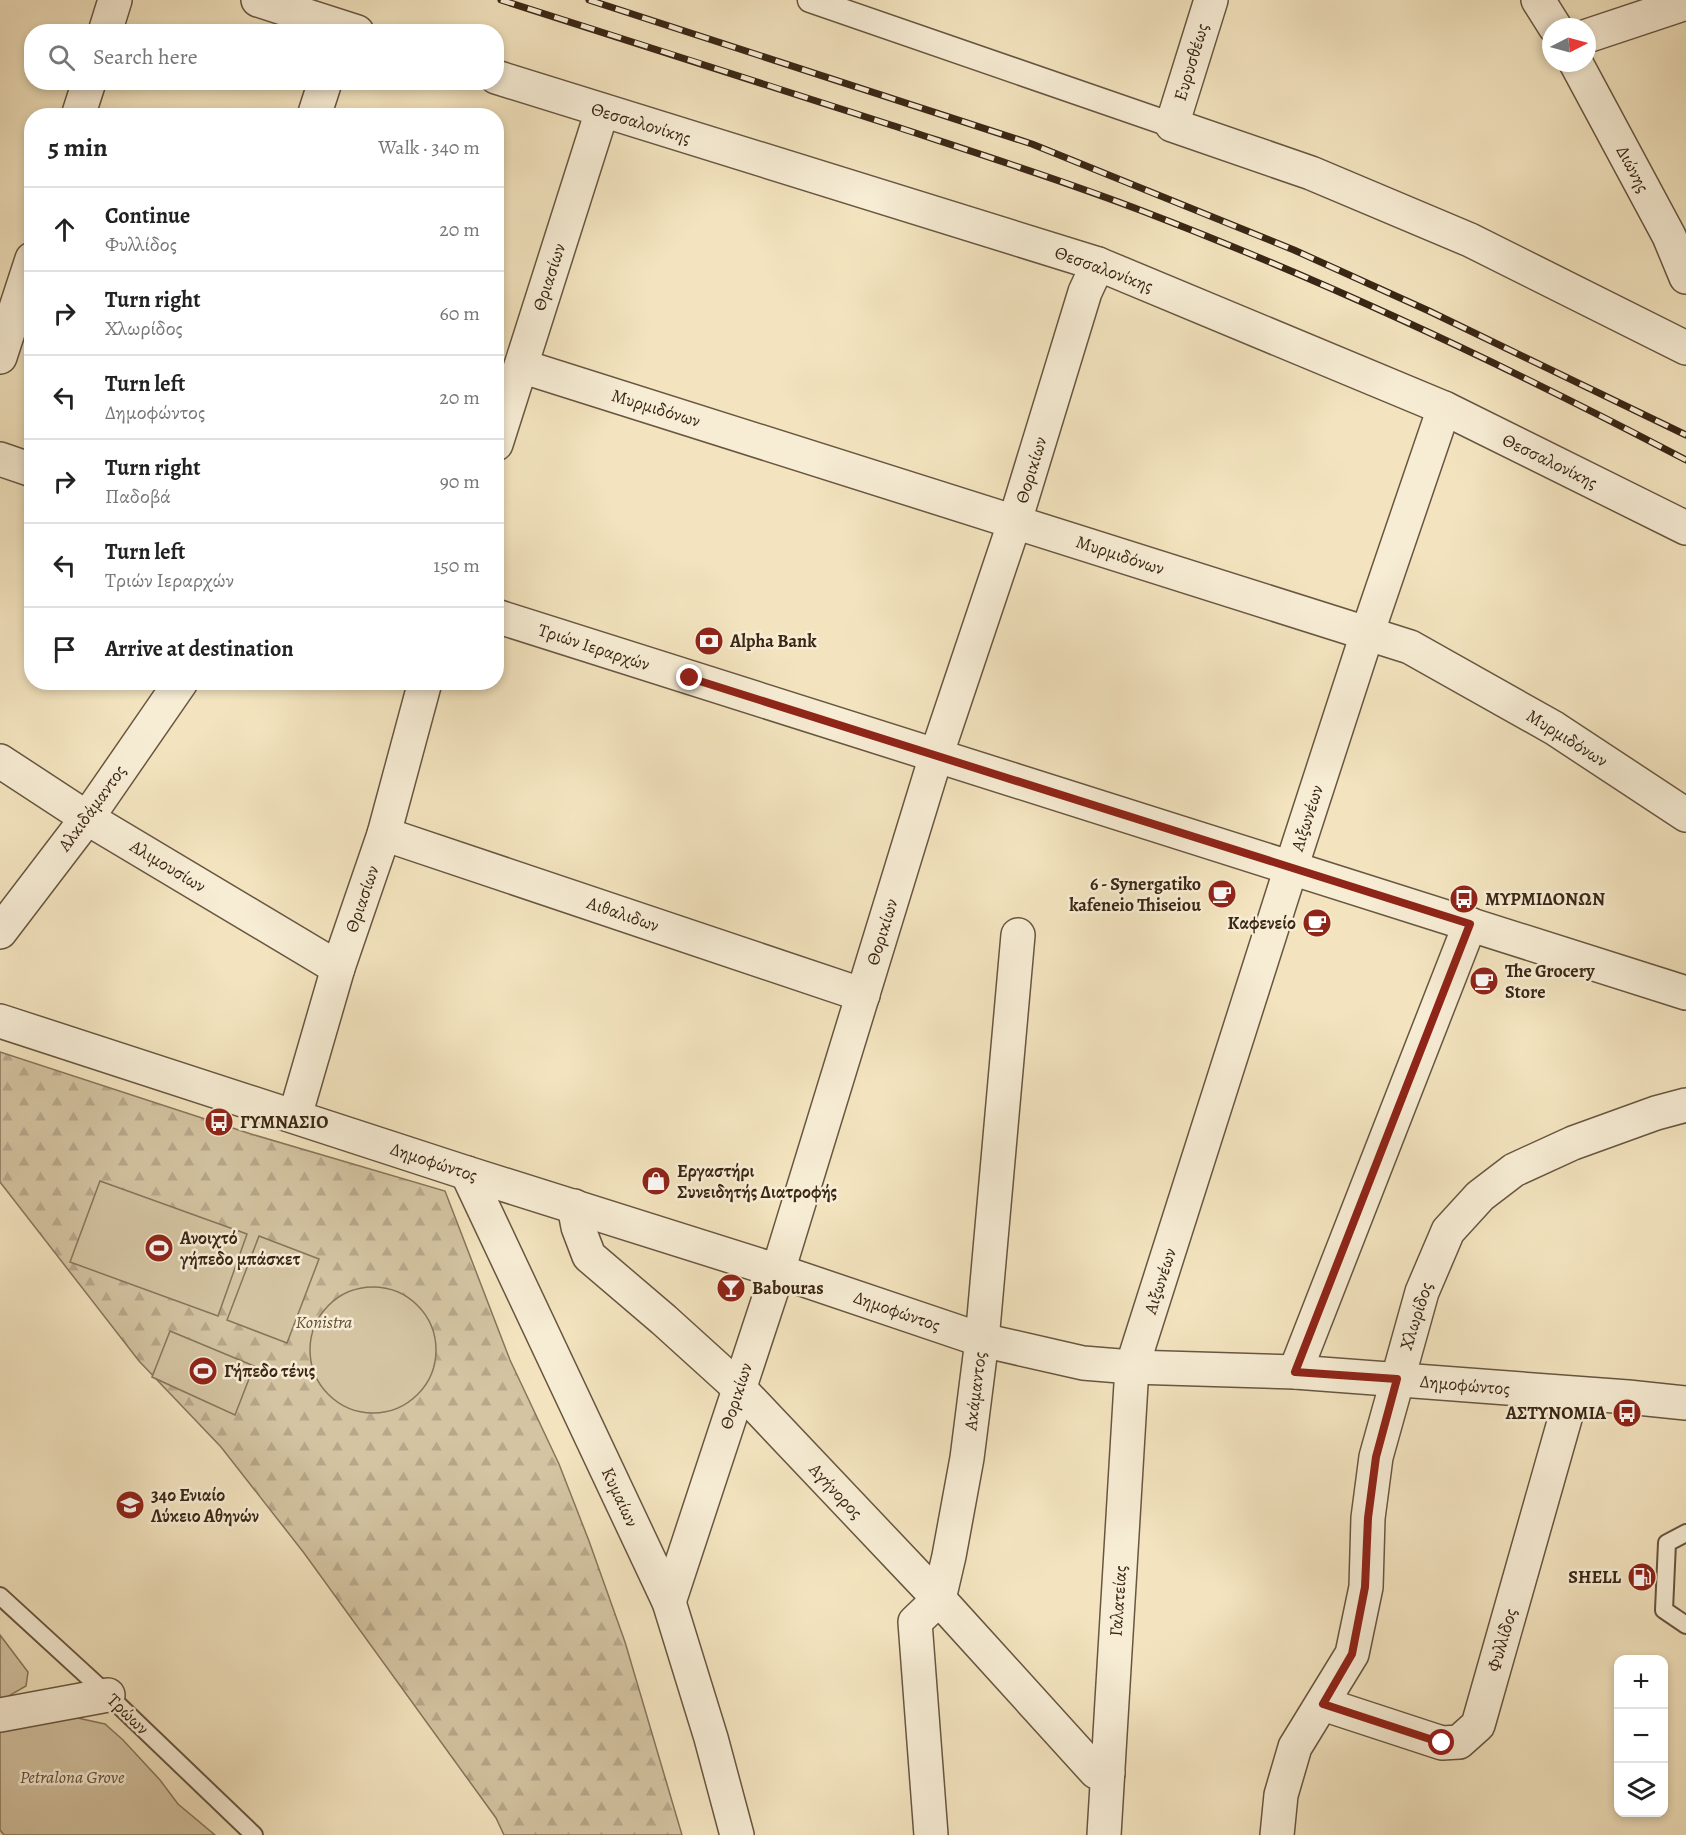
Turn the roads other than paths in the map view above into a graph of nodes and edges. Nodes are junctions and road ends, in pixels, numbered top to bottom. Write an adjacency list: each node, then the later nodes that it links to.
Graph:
1 (115, 0): 8 (street)
2 (258, 0): 9 (street)
3 (810, 0): 18 (street)
4 (1210, 0): 18 (street, Ευρυσθέως)
5 (1538, 0): 7 (street)
6 (1686, 3): 10 (street)
7 (1549, 18)
8 (108, 24)
9 (329, 24)
10 (1596, 33)
11 (1581, 72): 20 (street, Διώνης)
12 (504, 80): 17 (street, Θεσσαλονίκης)
13 (86, 90): 15 (street)
14 (322, 90): 16 (street)
15 (81, 108)
16 (317, 108)
17 (602, 111): 19 (street, Θεσσαλονίκης); 24 (street, Θριασίων)
18 (1172, 125): 22 (street)
19 (1098, 264): 25 (street, Θεσσαλονίκης); 29 (street, Θορικίων)
20 (1686, 277)
21 (24, 284): 23 (street)
22 (1686, 348)
23 (0, 357)
24 (521, 366): 26 (street, Θριασίων); 29 (street, Μυρμιδόνων)
25 (1444, 408): 30 (street, Θεσσαλονίκης); 32 (street, Αιξωνέων)
26 (504, 419)
27 (0, 459): 28 (street)
28 (24, 467)
29 (1015, 521): 32 (street, Μυρμιδόνων); 35 (street, Θορικίων)
30 (1686, 528)
31 (504, 619): 35 (street, Τριών Ιεραρχών)
32 (1367, 634): 37 (street, Μυρμιδόνων); 40 (street, Αιξωνέων)
33 (175, 690): 38 (street, Αλκιδάμαντος)
34 (423, 690): 39 (street, Θριασίων)
35 (936, 756): 40 (street, Τριών Ιεραρχών); 46 (street, Θορικίων)
36 (0, 761): 38 (street, Αλιμουσίων)
37 (1686, 815)
38 (87, 818): 42 (street, Αλκιδάμαντος); 44 (street, Αλιμουσίων)
39 (384, 834): 44 (street, Θριασίων); 46 (street, Αιθαλιδων)
40 (1291, 868): 41 (street, Τριών Ιεραρχών); 54 (street, Αιξωνέων)
41 (1470, 924): 45 (street, Τριών Ιεραρχών); 55 (street)
42 (0, 932)
43 (1018, 935): 53 (street, Ακάμαντος)
44 (338, 968): 49 (street, Θριασίων)
45 (1686, 993)
46 (862, 994): 52 (street, Θορικίων)
47 (0, 1022): 49 (street, Δημοφώντος)
48 (1686, 1105): 56 (street, Χλωρίδος)
49 (295, 1116): 50 (street, Δημοφώντος)
50 (467, 1173): 51 (street, Δημοφώντος); 63 (street, Κυμαίων)
51 (574, 1206): 52 (street, Δημοφώντος); 57 (street, Αγήνορος)
52 (778, 1271): 53 (street, Δημοφώντος); 57 (street, Θορικίων)
53 (982, 1340): 54 (street, Δημοφώντος); 62 (street, Ακάμαντος)
54 (1132, 1367): 55 (street, Δημοφώντος); 69 (street, Γαλατείας)
55 (1295, 1372): 56 (street, Δημοφώντος)
56 (1397, 1379): 58 (street, Δημοφώντος); 67 (street, Χλωρίδος)
57 (739, 1388): 62 (street, Αγήνορος); 63 (street, Θορικίων)
58 (1572, 1394): 59 (street, Δημοφώντος); 67 (street, Φυλλίδος)
59 (1686, 1403)
60 (1686, 1533): 64 (lane)
61 (0, 1596): 66 (lane, Τρώων)
62 (939, 1599): 69 (street, Αγήνορος); 72 (street)
63 (669, 1602): 71 (street, Κυμαίων)
64 (1686, 1625)
65 (0, 1687): 68 (street)
66 (108, 1695): 68 (street); 70 (lane, Τρώων)
67 (1323, 1704): 74 (street, Χλωρίδος)
68 (12, 1712)
69 (1107, 1773): 73 (street, Γαλατείας)
70 (254, 1835)
71 (737, 1835)
72 (931, 1835)
73 (1104, 1835)
74 (1277, 1835)

